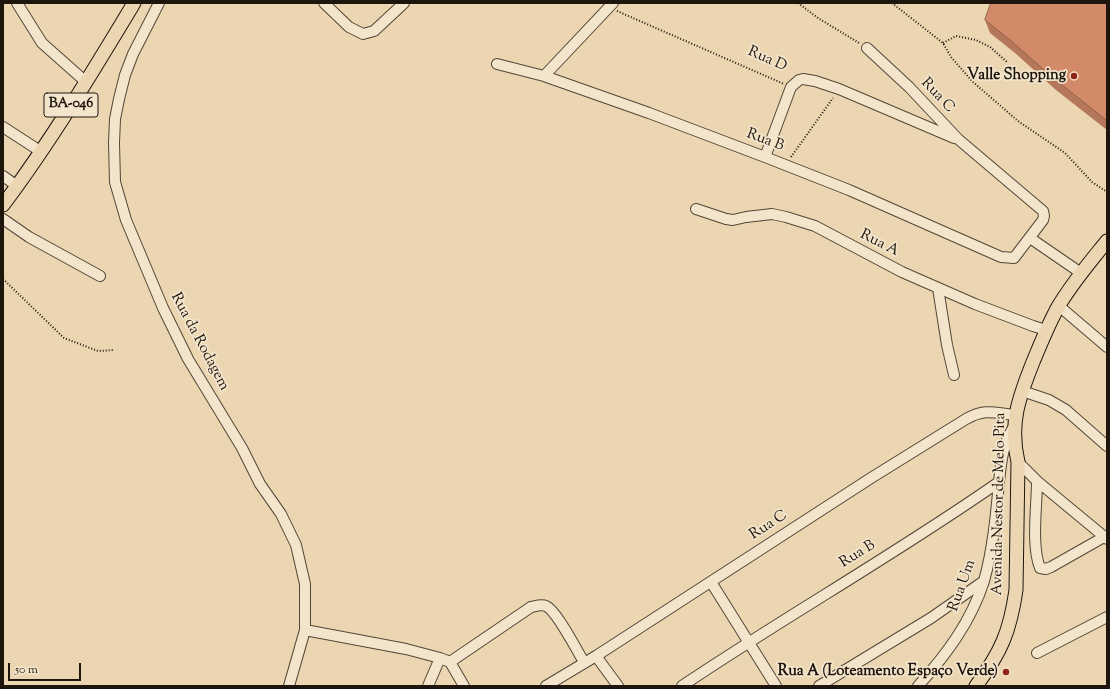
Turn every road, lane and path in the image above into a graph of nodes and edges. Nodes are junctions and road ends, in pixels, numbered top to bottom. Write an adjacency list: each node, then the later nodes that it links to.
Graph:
1 (17, 3): 14 (street)
2 (134, 3): 14 (main road, BA-046)
3 (159, 3): 49 (street, Rua da Rodagem)
4 (324, 3): 5 (street)
5 (404, 3)
6 (798, 3): 10 (path)
7 (892, 3): 9 (path)
8 (611, 5): 13 (street); 15 (path, Rua D)
9 (943, 43): 11 (path); 24 (path)
10 (867, 48): 18 (street, Rua C)
11 (1007, 62)
12 (497, 64): 13 (street, Rua B)
13 (544, 76): 20 (street, Rua B)
14 (86, 82): 19 (main road, BA-046)
15 (791, 87): 16 (street, Rua D); 20 (street)
16 (839, 89): 18 (street, Rua D); 21 (path)
17 (3, 127): 19 (street)
18 (958, 139): 28 (street, Rua C)
19 (40, 151): 23 (main road, BA-046)
20 (765, 157): 21 (street, Rua B)
21 (785, 165): 28 (street, Rua B)
22 (3, 176): 23 (street)
23 (17, 186): 25 (main road, BA-046)
24 (1107, 192)
25 (3, 205)
26 (696, 209): 33 (street, Rua A)
27 (3, 219): 31 (street)
28 (1030, 238): 30 (street)
29 (1107, 240): 30 (main road, Avenida Nestor de Melo Pita)
30 (1081, 273): 34 (main road, Avenida Nestor de Melo Pita)
31 (100, 276)
32 (3, 279): 37 (path)
33 (938, 288): 35 (street, Rua A); 38 (street)
34 (1059, 306): 35 (main road, Avenida Nestor de Melo Pita); 36 (street)
35 (1046, 330): 39 (main road, Avenida Nestor de Melo Pita)
36 (1107, 347)
37 (114, 350)
38 (954, 376)
39 (1022, 391): 40 (main road, Avenida Nestor de Melo Pita); 41 (street)
40 (1015, 420): 42 (main road, Avenida Nestor de Melo Pita); 44 (street); 47 (street, Rua C)
41 (1107, 446)
42 (1018, 462): 43 (street); 64 (main road, Avenida Nestor de Melo Pita)
43 (1037, 481): 45 (street); 45 (street)
44 (999, 482): 46 (street, Rua Um); 50 (street, Rua B)
45 (1105, 538)
46 (984, 581): 62 (street); 63 (street, Rua Um)
47 (711, 582): 50 (street); 52 (street, Rua C)
48 (1107, 617): 51 (street)
49 (305, 630): 53 (street); 55 (street, Rua da Rodagem)
50 (748, 642): 60 (street, Rua B); 61 (street)
51 (1037, 653)
52 (596, 656): 54 (street, Rua C); 59 (street)
53 (445, 660): 54 (street); 56 (street); 57 (street)
54 (584, 662): 58 (street, Rua C)
55 (289, 686)
56 (428, 686)
57 (464, 686)
58 (546, 686)
59 (618, 686)
60 (682, 686)
61 (776, 686)
62 (819, 686)
63 (918, 686)
64 (976, 686)

